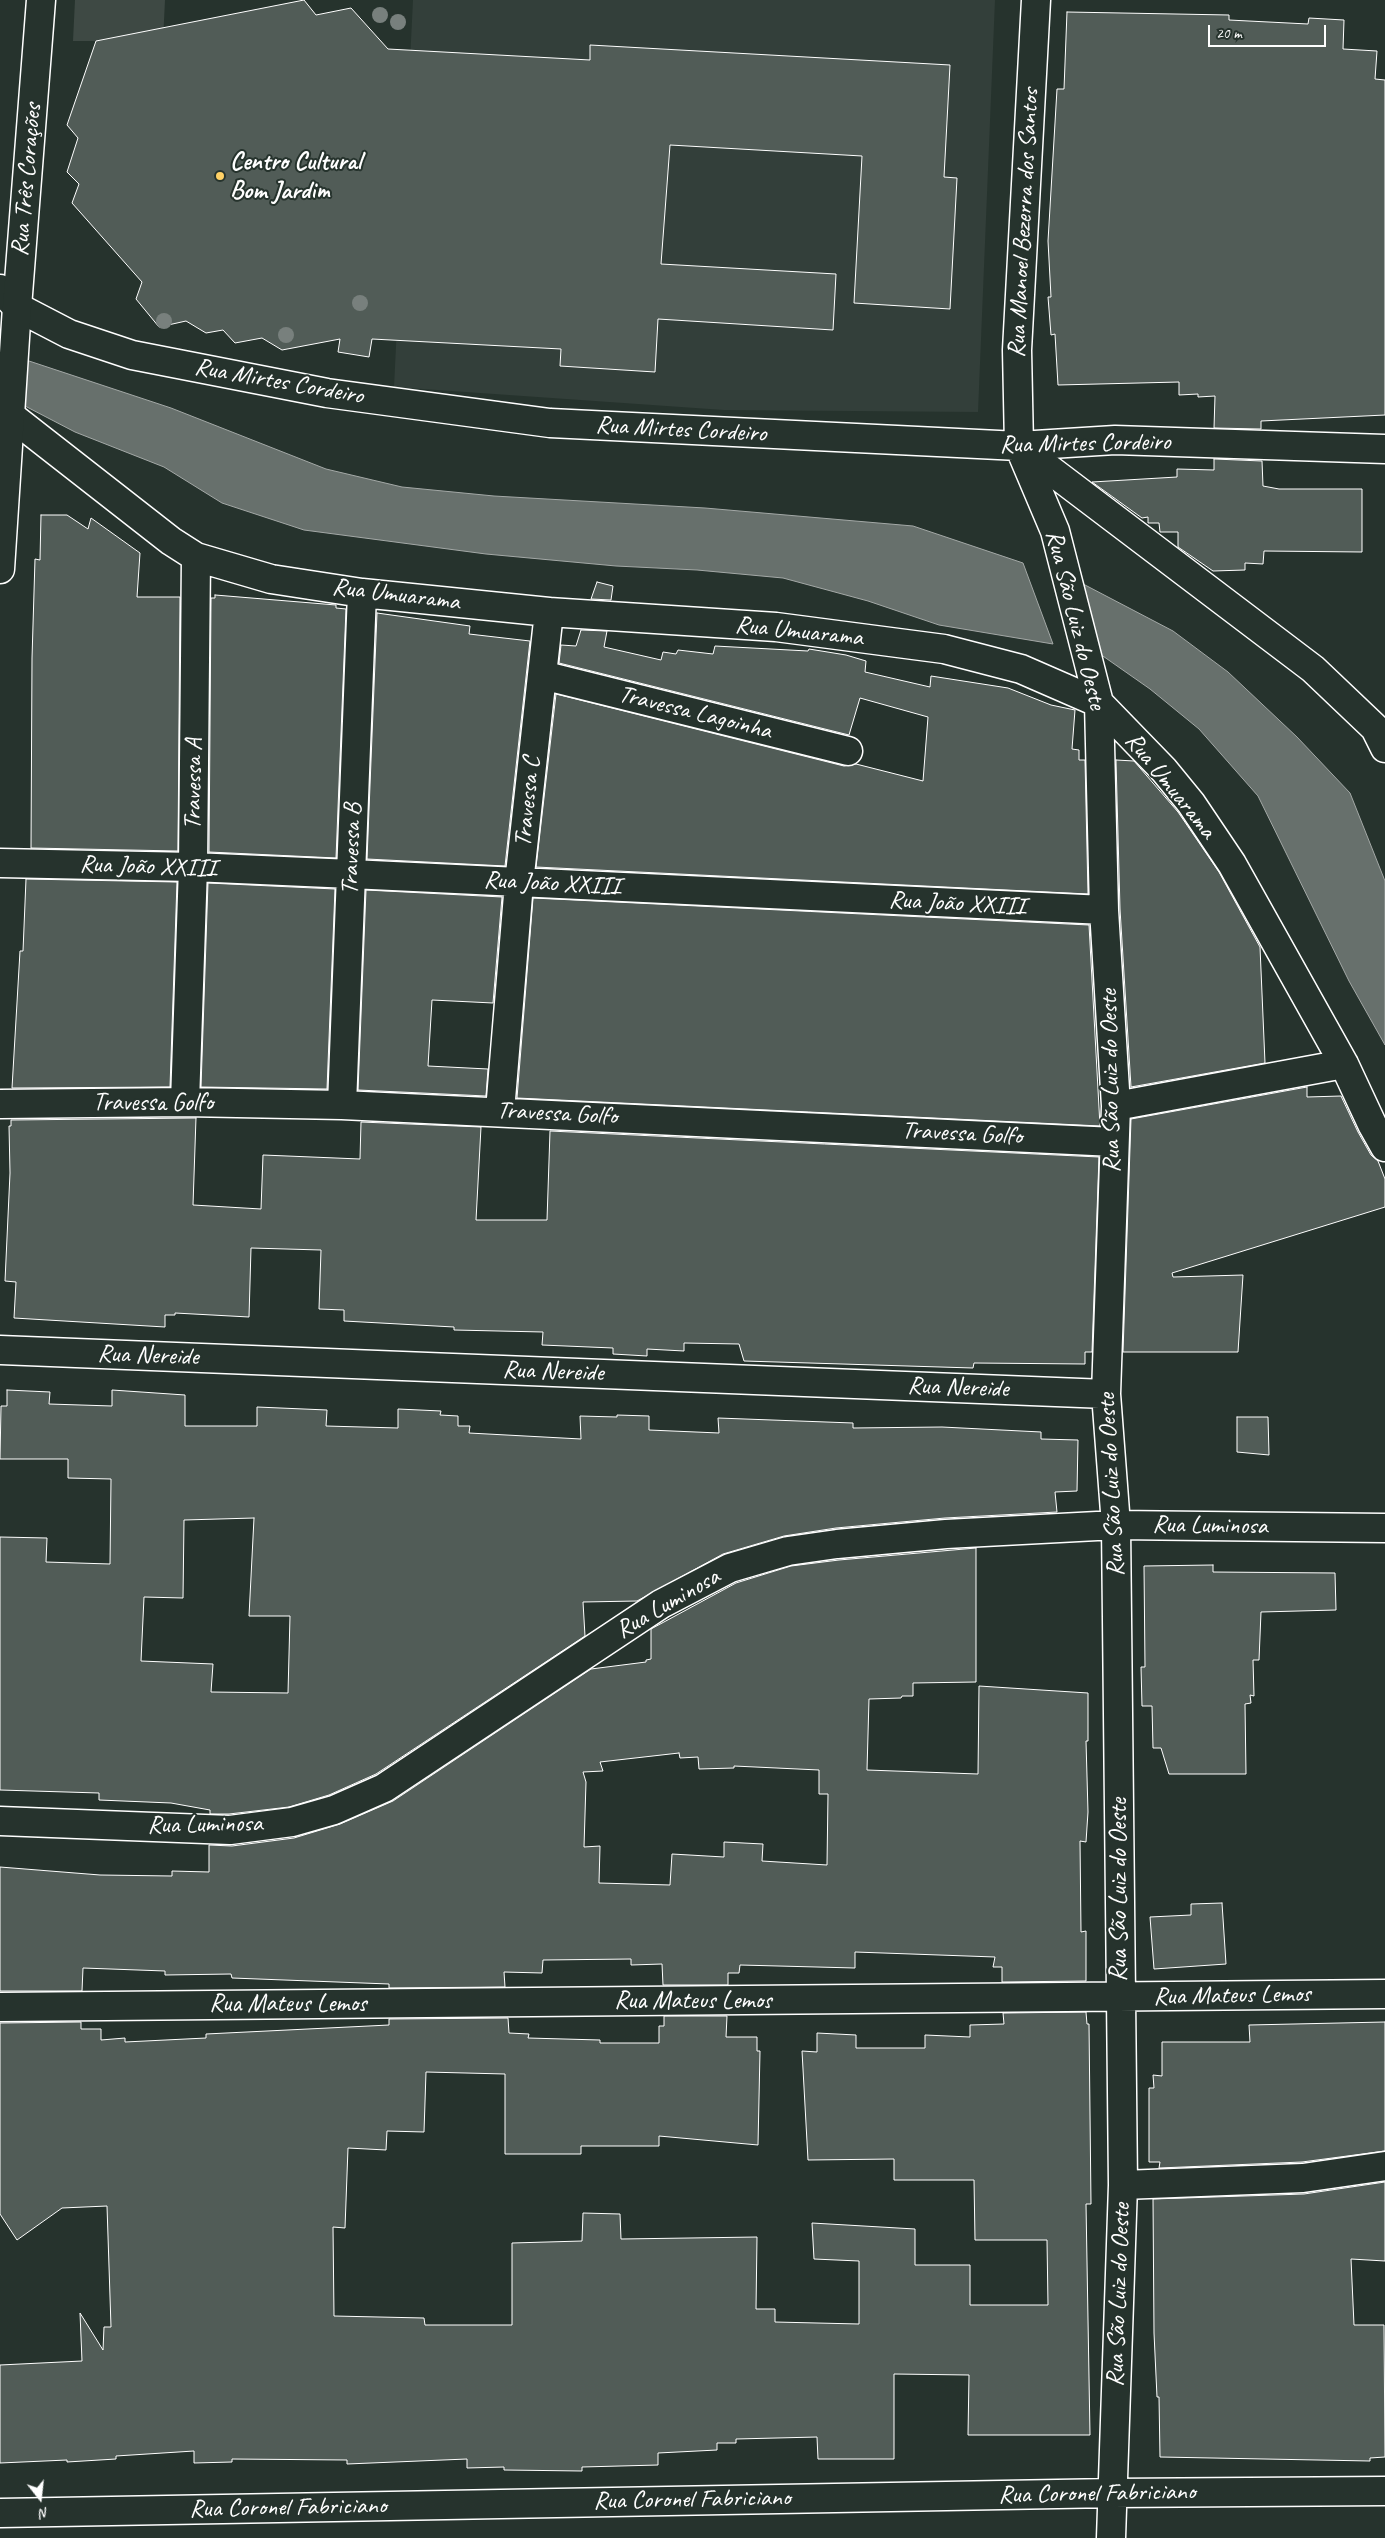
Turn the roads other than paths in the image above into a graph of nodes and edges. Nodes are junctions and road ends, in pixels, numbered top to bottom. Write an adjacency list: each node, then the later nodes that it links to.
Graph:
1 (41, 0): 3 (street, Rua Três Corações)
2 (1036, 0): 5 (street, Rua Manoel Bezerra dos Santos)
3 (8, 298): 4 (street, Rua Três Corações); 5 (street, Rua Mirtes Cordeiro)
4 (5, 416): 7 (street, Rua Umuarama); 8 (street, Rua Três Corações)
5 (1019, 446): 6 (street, Rua Mirtes Cordeiro); 12 (street, Rua São Luiz do Oeste); 13 (street)
6 (1385, 449)
7 (196, 557): 9 (street, Rua Umuarama); 16 (street, Travessa A)
8 (0, 569)
9 (362, 592): 10 (street, Rua Umuarama); 17 (street, Travessa B)
10 (549, 612): 11 (street, Travessa C); 12 (street, Rua Umuarama)
11 (542, 675): 14 (street, Travessa Lagoinha); 18 (street, Travessa C)
12 (1099, 703): 19 (street, Rua São Luiz do Oeste); 20 (street, Rua Umuarama)
13 (1385, 748)
14 (848, 751)
15 (0, 863): 16 (street, Rua João XXIII)
16 (193, 867): 17 (street, Rua João XXIII); 21 (street, Travessa A)
17 (351, 874): 18 (street, Rua João XXIII); 23 (street, Travessa B)
18 (519, 883): 19 (street, Rua João XXIII); 25 (street, Travessa C)
19 (1104, 910): 24 (street, Rua São Luiz do Oeste)
20 (1344, 1064): 24 (street); 27 (street, Rua Umuarama)
21 (185, 1102): 22 (street, Travessa Golfo); 23 (street, Travessa Golfo)
22 (0, 1104)
23 (342, 1105): 25 (street, Travessa Golfo)
24 (1116, 1106): 26 (street, Rua São Luiz do Oeste)
25 (500, 1111): 26 (street, Travessa Golfo)
26 (1114, 1142): 29 (street, Rua São Luiz do Oeste)
27 (1385, 1147)
28 (0, 1350): 29 (street, Rua Nereide)
29 (1106, 1394): 30 (street, Rua São Luiz do Oeste)
30 (1116, 1525): 31 (street, Rua Luminosa); 32 (street, Rua Luminosa); 34 (street, Rua São Luiz do Oeste)
31 (1385, 1528)
32 (0, 1820)
33 (1385, 1994): 34 (street, Rua Mateus Lemos)
34 (1119, 1997): 35 (street, Rua Mateus Lemos); 37 (street, Rua São Luiz do Oeste)
35 (0, 2006)
36 (1385, 2166): 37 (street)
37 (1123, 2185): 39 (street, Rua São Luiz do Oeste)
38 (1385, 2491): 39 (street, Rua Coronel Fabriciano)
39 (1113, 2493): 40 (street, Rua Coronel Fabriciano); 41 (street, Rua São Luiz do Oeste)
40 (0, 2513)
41 (1111, 2538)

